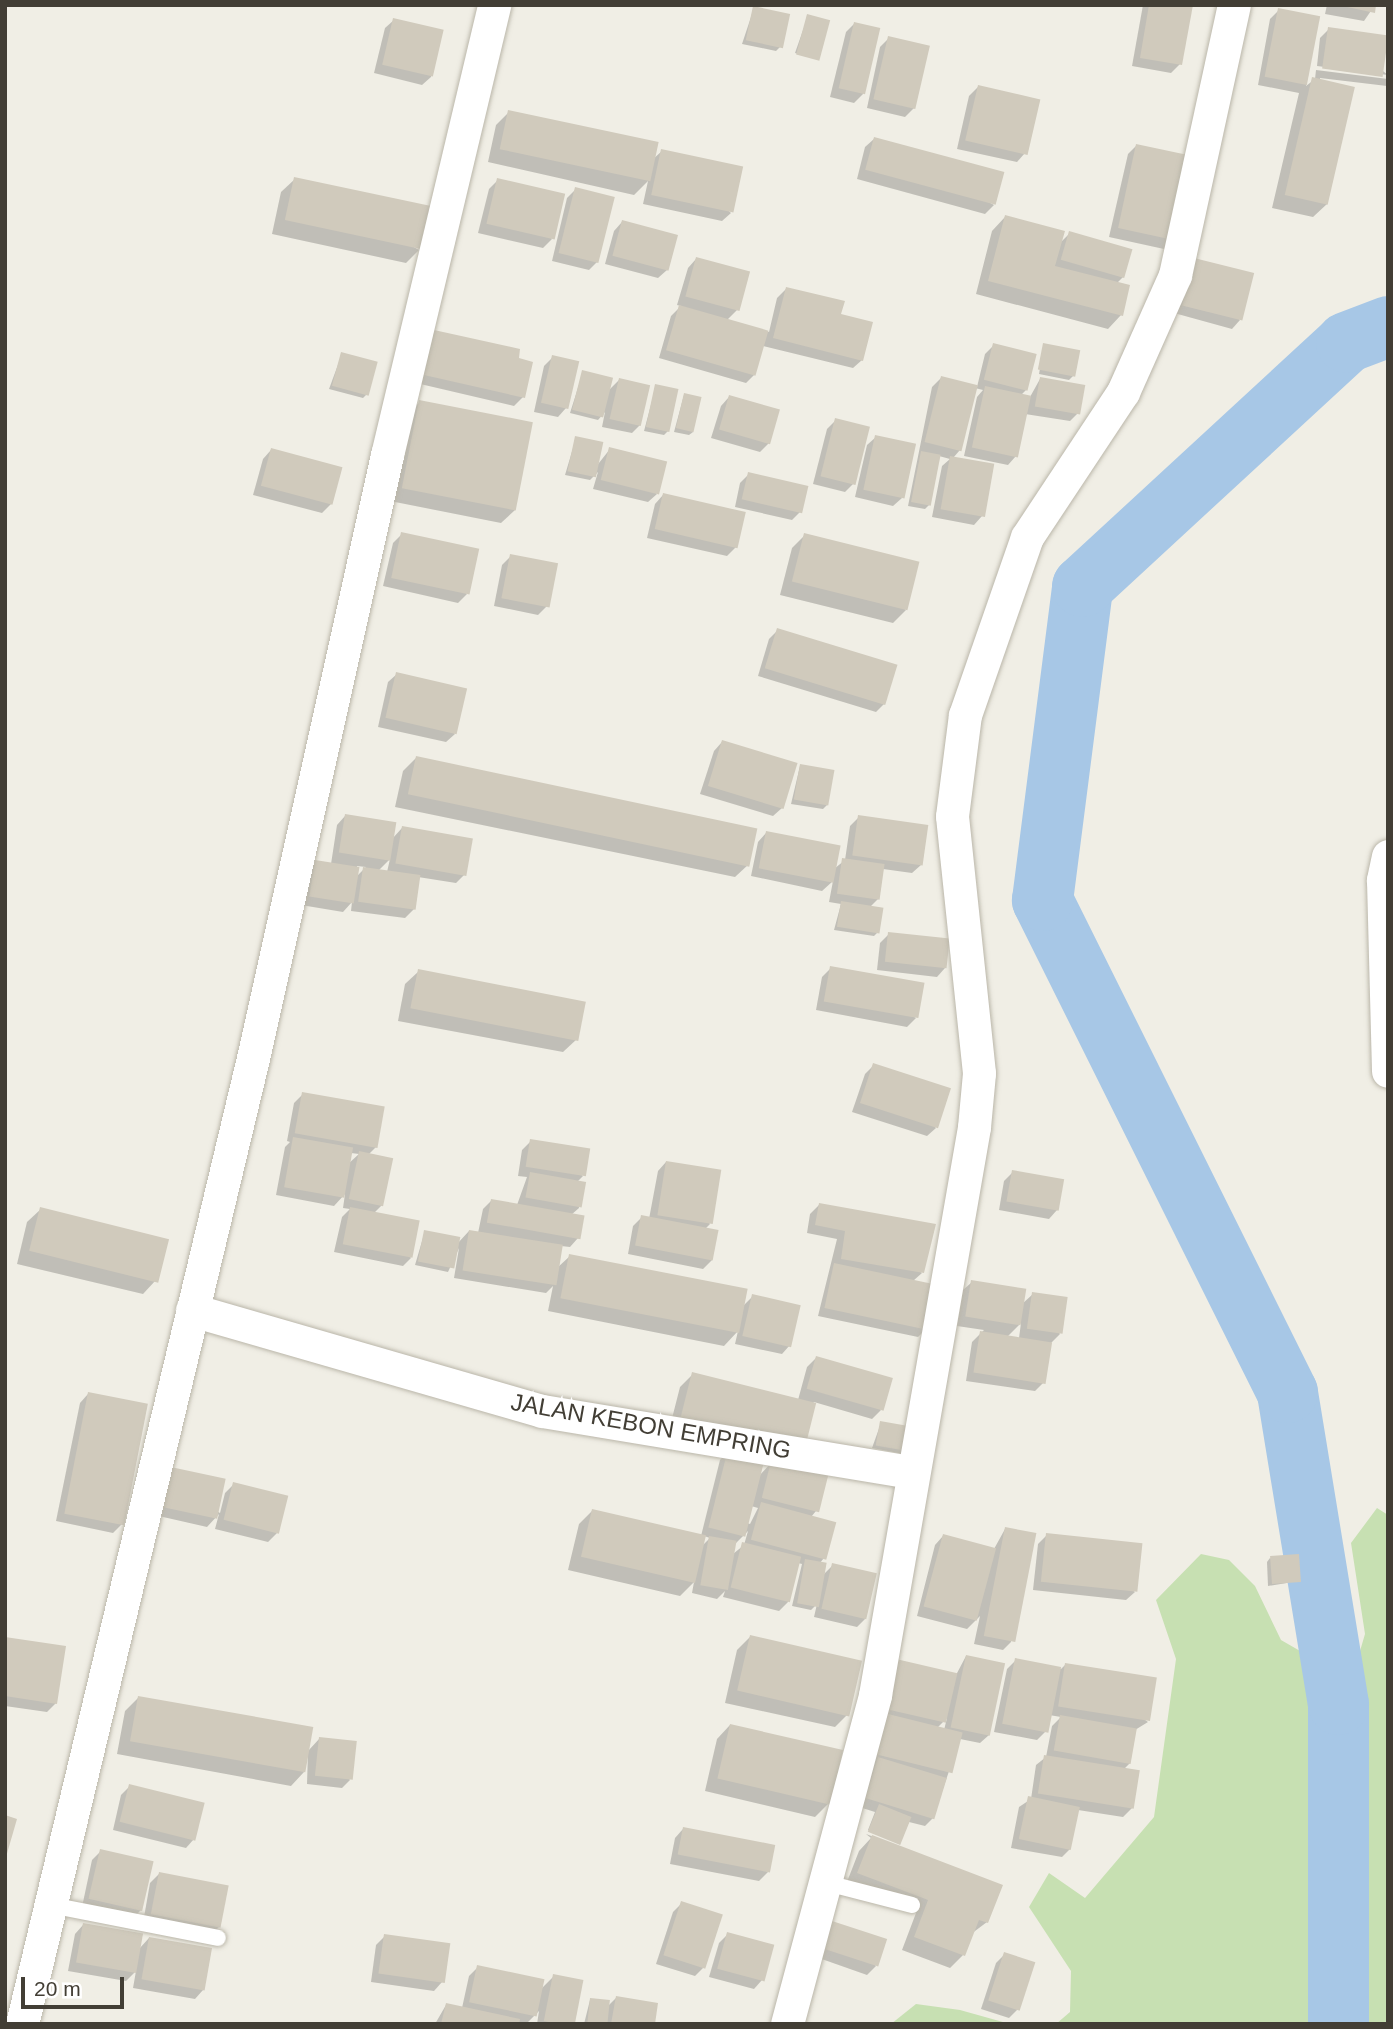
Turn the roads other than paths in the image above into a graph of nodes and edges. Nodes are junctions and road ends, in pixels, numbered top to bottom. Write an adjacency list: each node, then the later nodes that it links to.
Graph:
1 (495, 5): 5 (street)
2 (1234, 5): 6 (street)
3 (1388, 856): 4 (street)
4 (1388, 1071)
5 (192, 1310): 6 (street, JALAN KEBON EMPRING); 8 (street)
6 (911, 1472): 7 (street)
7 (823, 1882): 9 (lane); 12 (street)
8 (50, 1905): 10 (lane); 11 (street)
9 (912, 1905)
10 (218, 1938)
11 (22, 2024)
12 (788, 2024)

